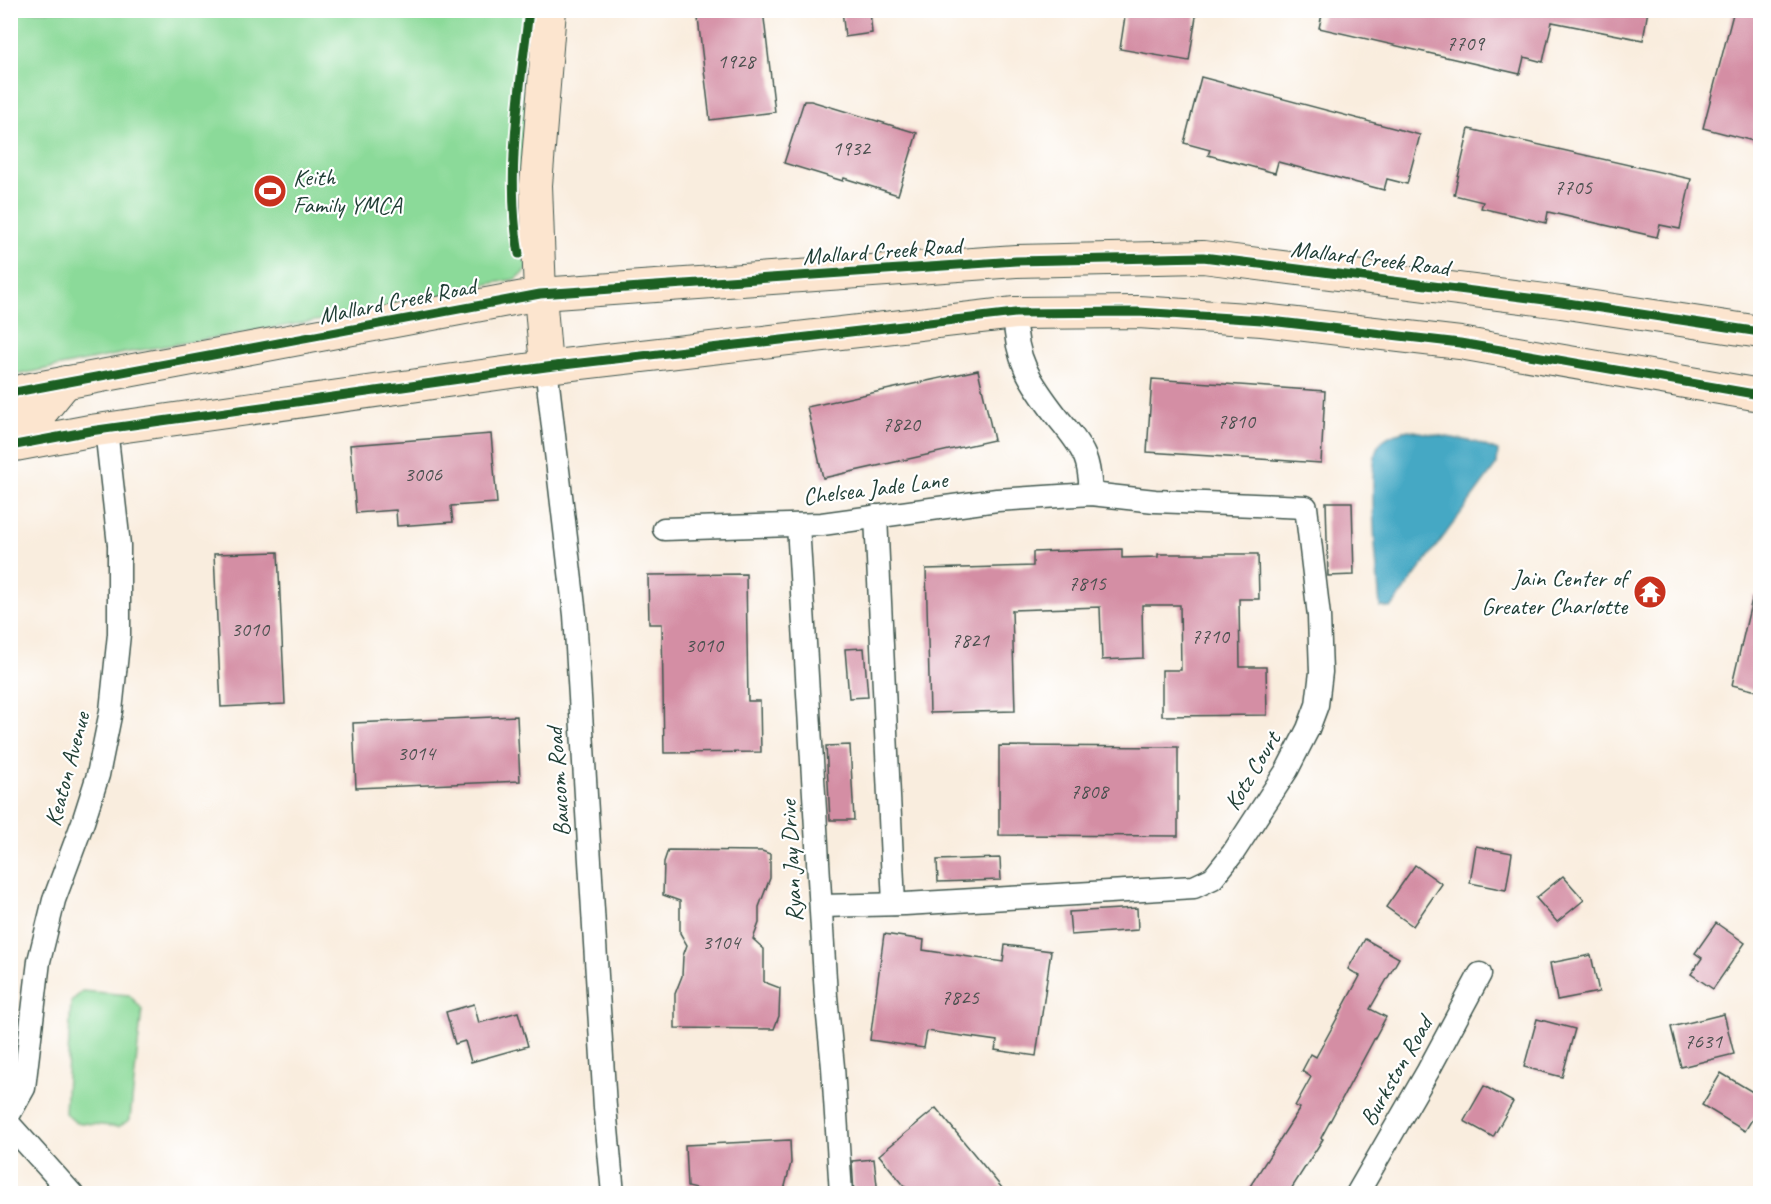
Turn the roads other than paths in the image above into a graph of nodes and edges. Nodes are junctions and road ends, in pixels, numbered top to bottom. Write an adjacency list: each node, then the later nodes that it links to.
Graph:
1 (550, 10): 2 (main road)
2 (540, 294): 4 (main road, Mallard Creek Road); 5 (main road); 6 (main road, Mallard Creek Road)
3 (1015, 313): 5 (main road); 8 (main road); 12 (street)
4 (1761, 332)
5 (546, 367): 10 (main road); 22 (street, Baucom Road)
6 (66, 382): 7 (main road, Mallard Creek Road); 9 (main road)
7 (10, 393)
8 (1761, 395)
9 (10, 417)
10 (106, 429): 11 (main road); 19 (street, Keaton Avenue)
11 (10, 446)
12 (1091, 494): 13 (street, Chelsea Jade Lane); 16 (street, Kotz Court)
13 (876, 516): 14 (street, Chelsea Jade Lane); 16 (street)
14 (798, 525): 15 (street, Chelsea Jade Lane); 17 (street, Ryan Jay Drive)
15 (664, 529)
16 (894, 904): 17 (street, Kotz Court)
17 (821, 906): 23 (street, Ryan Jay Drive)
18 (1480, 974): 24 (street, Burkston Road)
19 (10, 1113)
20 (10, 1125): 21 (street)
21 (72, 1194)
22 (613, 1194)
23 (841, 1194)
24 (1356, 1194)

